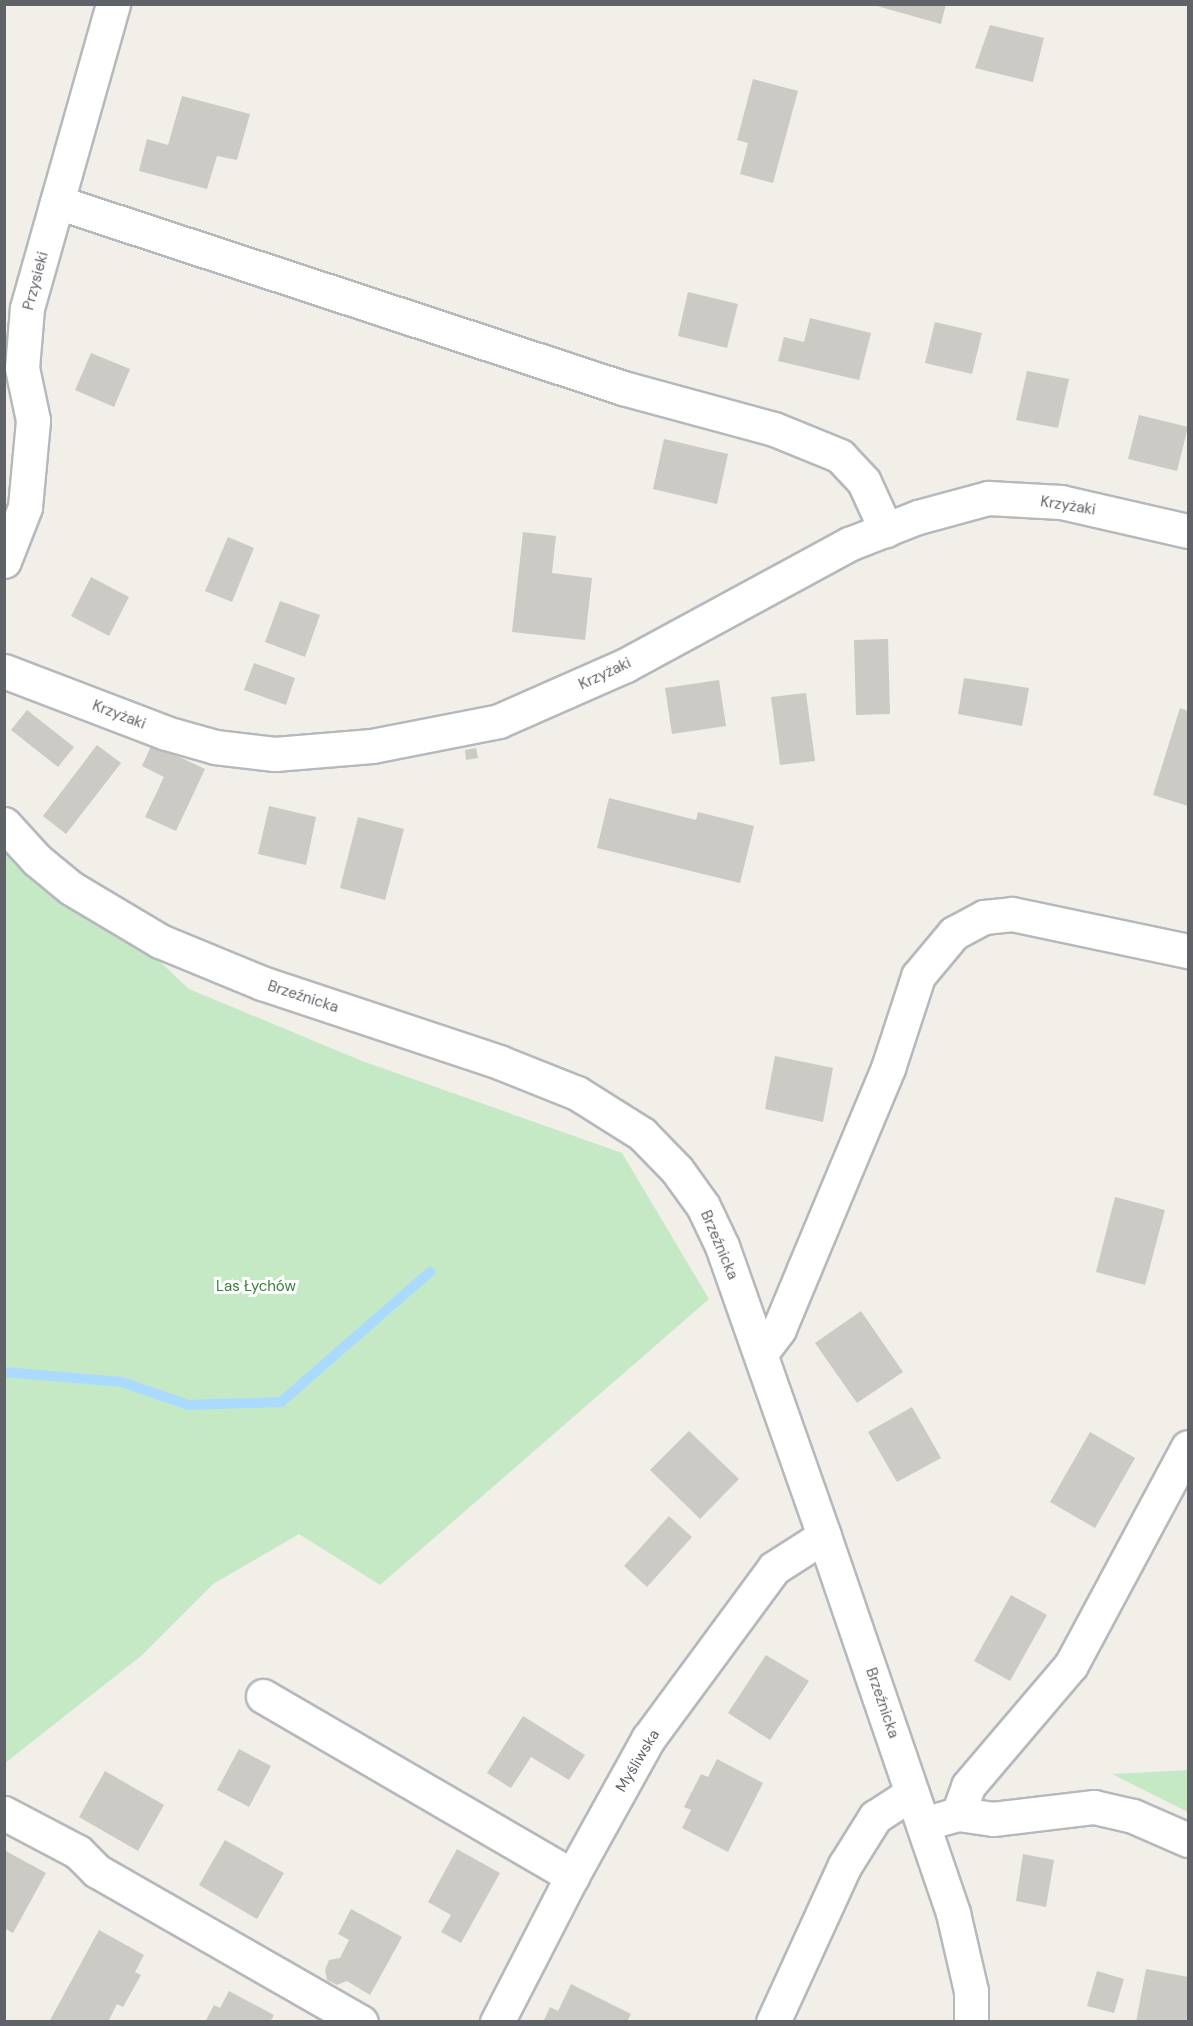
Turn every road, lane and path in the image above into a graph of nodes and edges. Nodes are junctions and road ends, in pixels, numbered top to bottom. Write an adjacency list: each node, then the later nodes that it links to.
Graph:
1 (113, 4): 2 (street, Przysieki)
2 (57, 202): 3 (street); 5 (street, Przysieki)
3 (886, 530): 4 (street, Krzyżaki); 6 (street, Krzyżaki)
4 (1188, 531)
5 (4, 561)
6 (4, 671)
7 (4, 824): 9 (street, Brzeźnicka)
8 (1188, 951): 9 (street)
9 (760, 1353): 11 (street, Brzeźnicka)
10 (1188, 1447): 15 (street)
11 (824, 1536): 13 (street, Brzeźnicka); 18 (street, Myśliwska)
12 (263, 1696): 18 (street)
13 (912, 1793): 16 (street, Brzeźnicka); 21 (street)
14 (4, 1813): 19 (street)
15 (958, 1814): 16 (street); 17 (street)
16 (923, 1823): 22 (street, Brzeźnicka)
17 (1188, 1840)
18 (572, 1876): 20 (street, Myśliwska)
19 (360, 2022)
20 (497, 2022)
21 (773, 2022)
22 (971, 2022)

